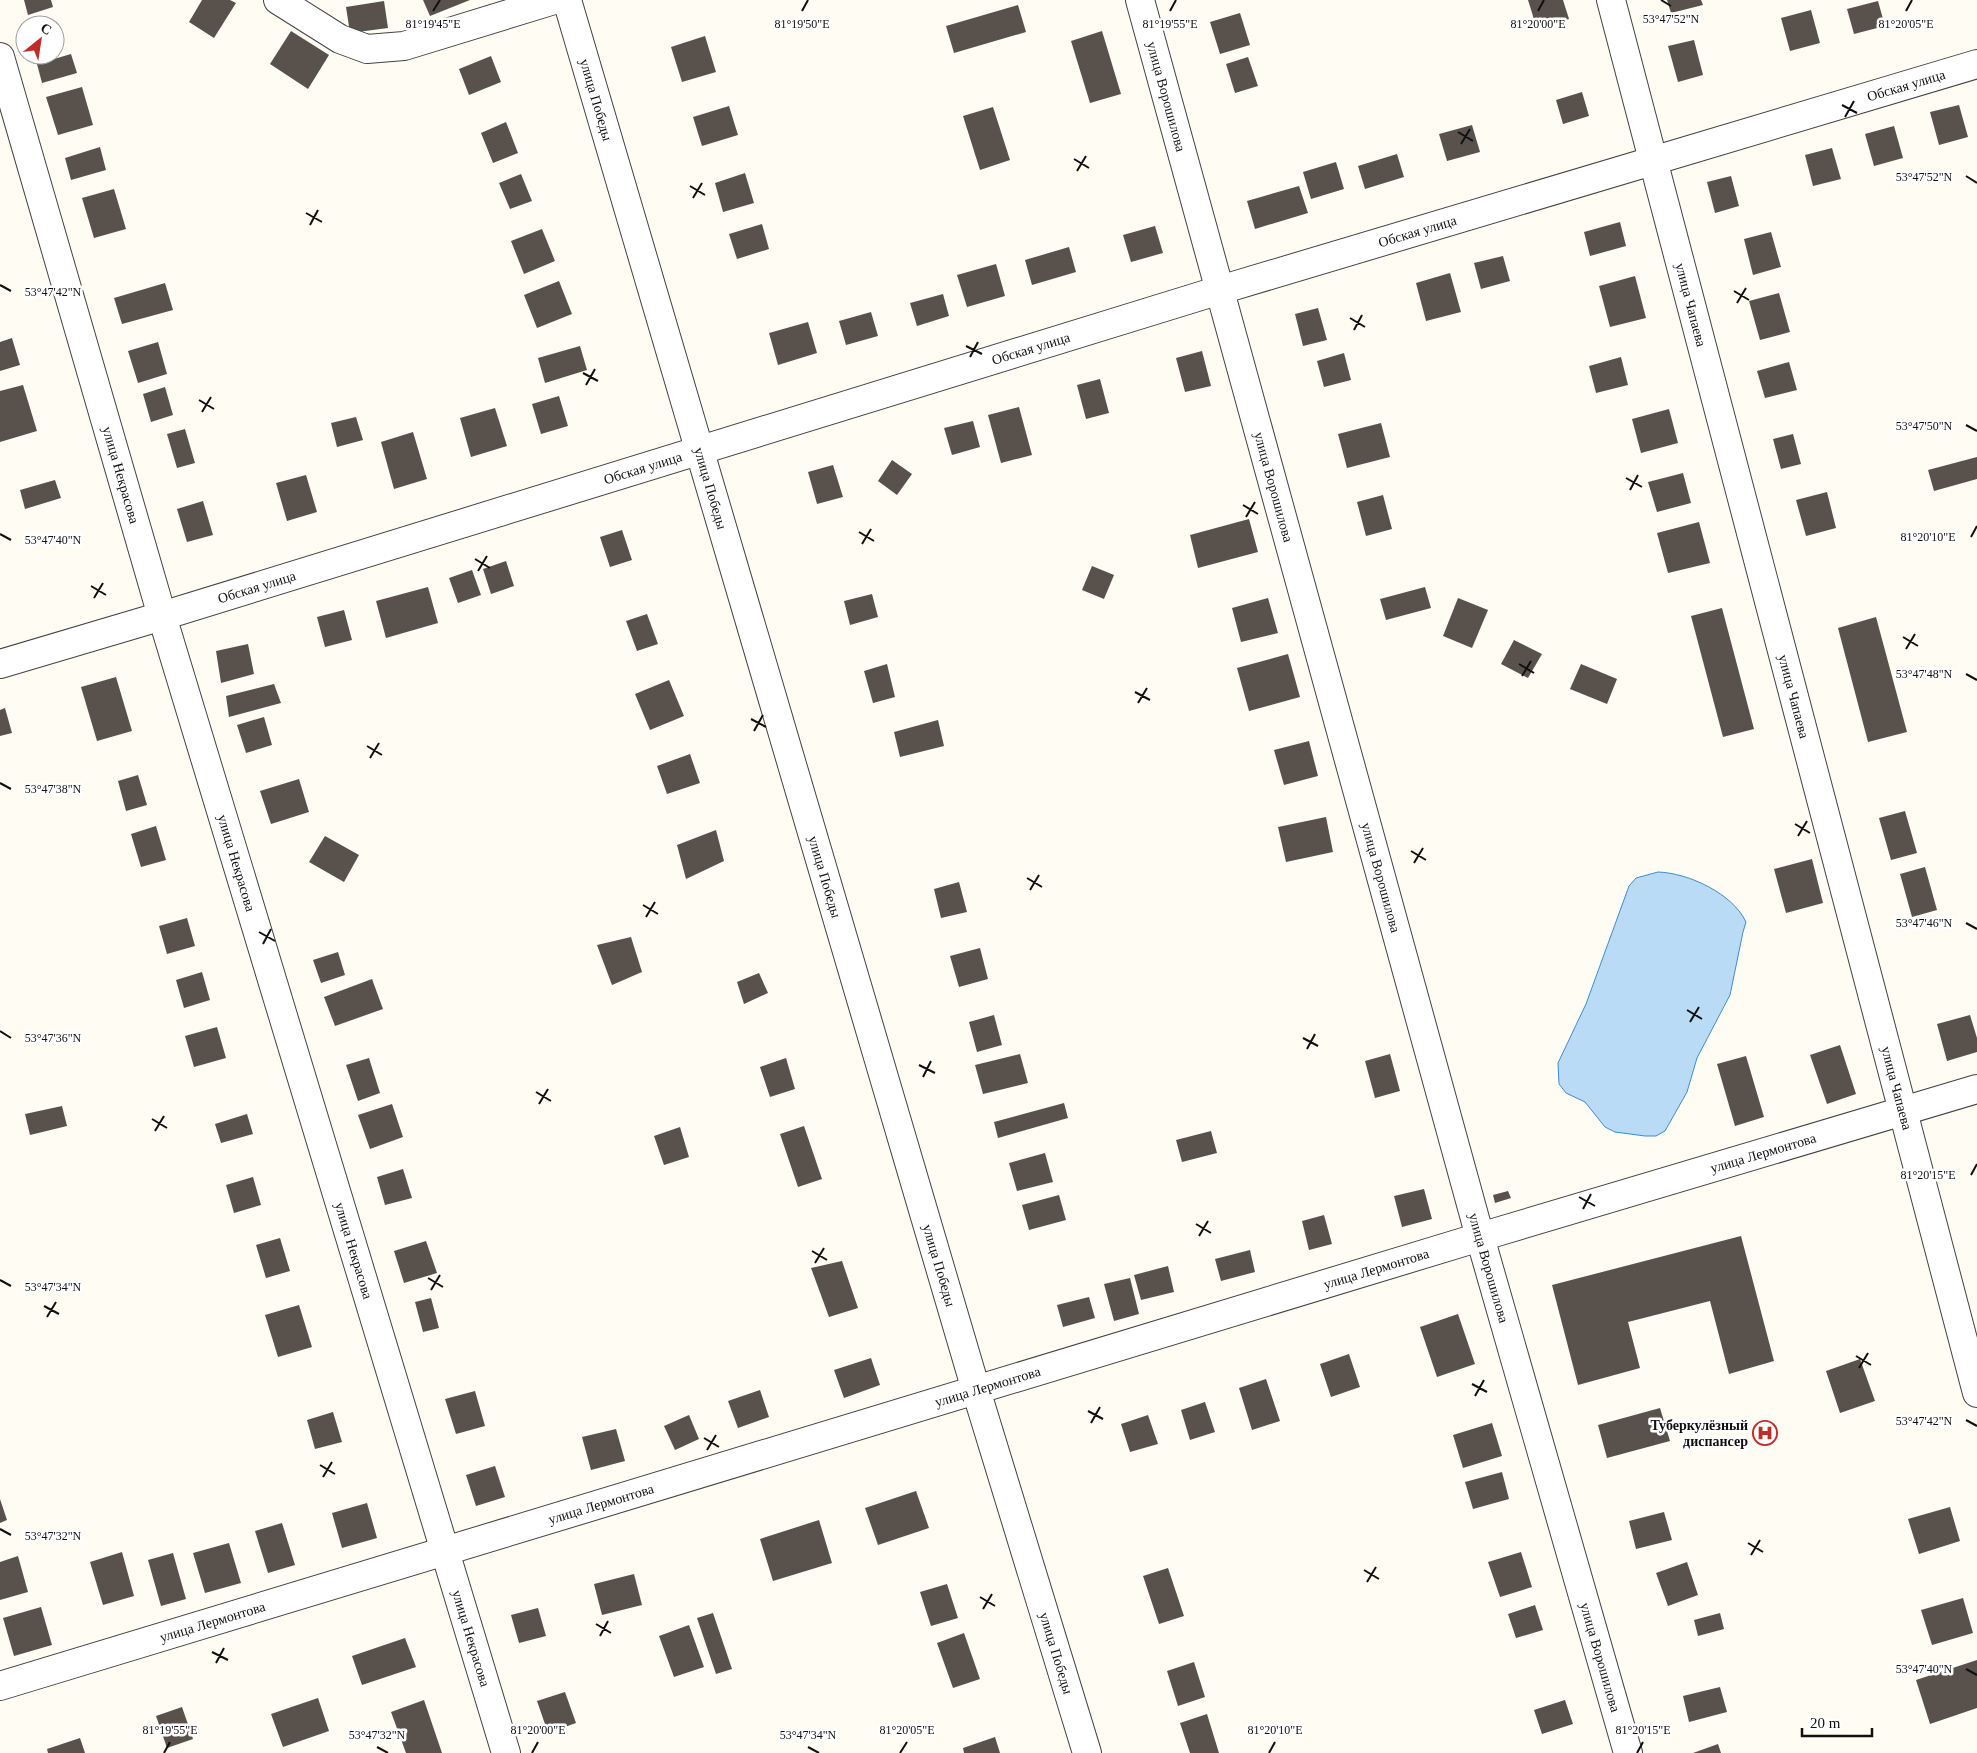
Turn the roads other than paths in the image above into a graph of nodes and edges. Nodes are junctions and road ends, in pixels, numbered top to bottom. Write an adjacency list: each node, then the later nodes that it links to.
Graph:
1 (278, 0): 2 (street)
2 (554, 0)
3 (567, 0): 10 (street, улица Победы)
4 (1140, 0): 9 (street, улица Ворошилова)
5 (1611, 0): 8 (street, улица Чапаева)
6 (0, 57): 11 (street, улица Некрасова)
7 (1977, 64): 8 (street, Обская улица)
8 (1653, 161): 9 (street, Обская улица); 14 (street, улица Чапаева)
9 (1220, 290): 10 (street, Обская улица); 15 (street, улица Ворошилова)
10 (700, 451): 11 (street, Обская улица); 16 (street, улица Победы)
11 (162, 616): 12 (street, Обская улица); 18 (street, улица Некрасова)
12 (0, 664)
13 (1977, 1090): 14 (street, улица Лермонтова)
14 (1903, 1112): 15 (street, улица Лермонтова); 17 (street, улица Чапаева)
15 (1480, 1237): 16 (street, улица Лермонтова); 22 (street, улица Ворошилова)
16 (976, 1390): 18 (street, улица Лермонтова); 21 (street, улица Победы)
17 (1977, 1393)
18 (444, 1551): 19 (street, улица Лермонтова); 20 (street, улица Некрасова)
19 (0, 1686)
20 (506, 1753)
21 (1087, 1753)
22 (1628, 1753)

